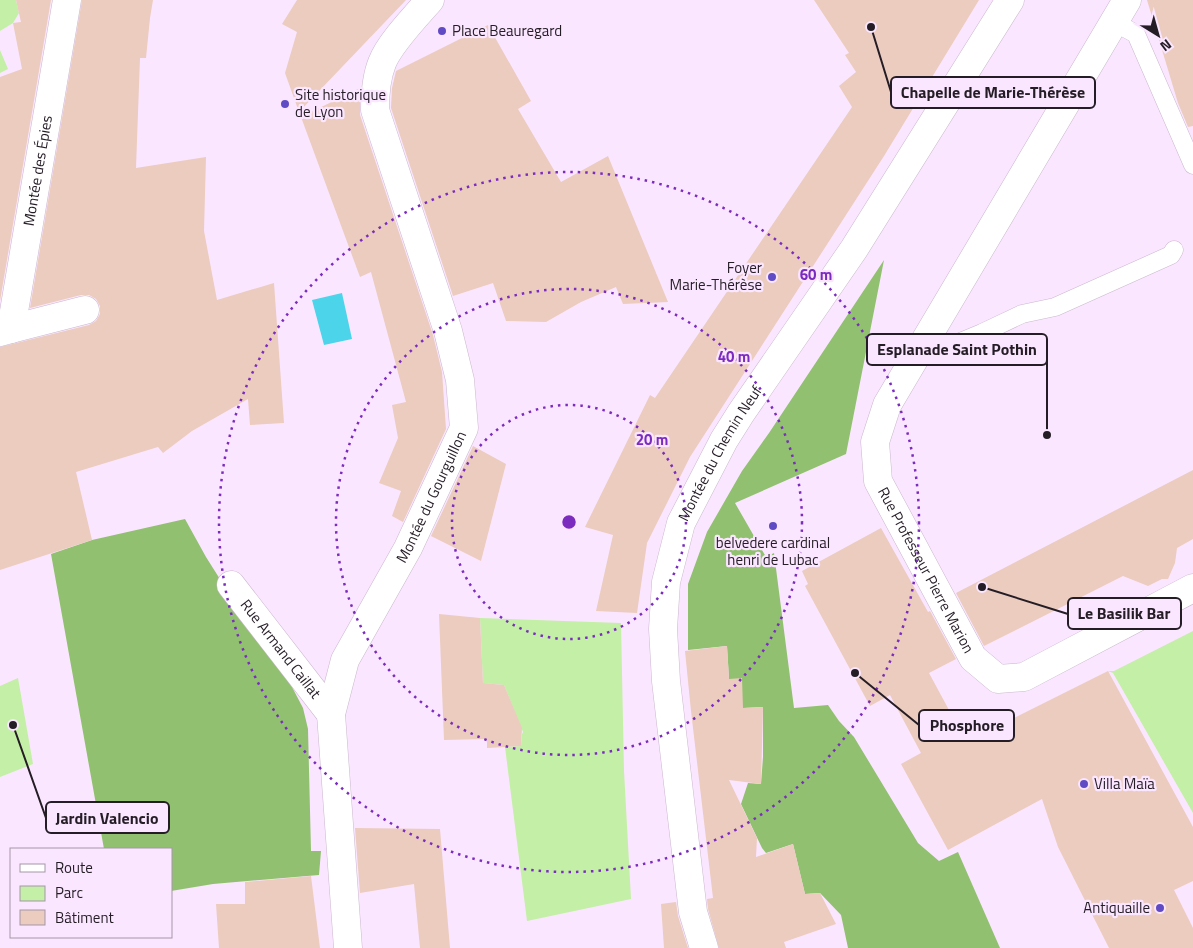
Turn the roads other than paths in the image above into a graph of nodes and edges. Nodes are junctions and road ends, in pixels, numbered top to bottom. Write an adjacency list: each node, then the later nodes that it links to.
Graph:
1 (67, 0): 8 (street, Montée des Épies)
2 (430, 0): 12 (street, Montée du Gourguillon)
3 (1010, 0): 14 (street, Montée du Chemin Neuf)
4 (1120, 11): 5 (lane); 9 (street, Rue Professeur Pierre Marion)
5 (1193, 165)
6 (1174, 250): 9 (lane)
7 (85, 310): 8 (street)
8 (5, 331)
9 (912, 362): 11 (street, Rue Professeur Pierre Marion)
10 (231, 585): 12 (street, Rue Armand Caillat)
11 (1193, 588)
12 (330, 714): 13 (street, Montée du Gourguillon)
13 (348, 948)
14 (704, 948)

